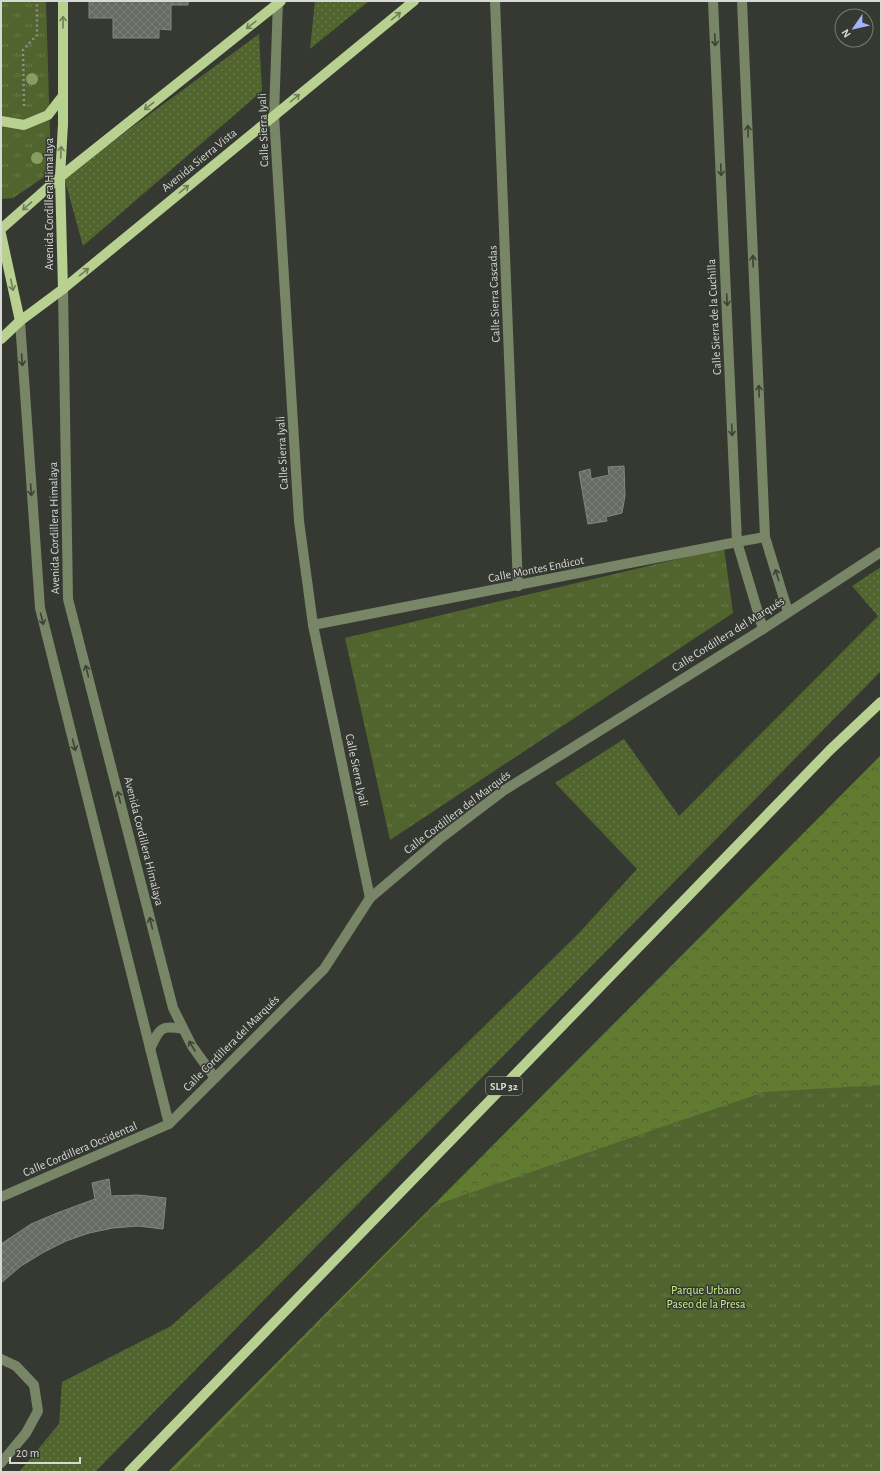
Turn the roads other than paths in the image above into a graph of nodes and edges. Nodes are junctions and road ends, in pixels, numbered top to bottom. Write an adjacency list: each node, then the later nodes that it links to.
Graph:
1 (63, 1): 7 (main road, Avenida Cordillera Himalaya, one-way to 1)
2 (414, 1): 8 (main road, Avenida Sierra Vista, one-way to 2)
3 (495, 1): 19 (street, Calle Sierra Cascadas)
4 (713, 1): 17 (street, Calle Sierra de la Cuchilla, one-way to 17)
5 (742, 1): 16 (street, one-way to 5)
6 (279, 2): 8 (street, Calle Sierra Iyali); 10 (main road, one-way to 10)
7 (62, 97): 9 (main road); 10 (main road, Avenida Cordillera Himalaya, one-way to 7)
8 (274, 115): 13 (main road, Avenida Sierra Vista, one-way to 8); 21 (street, Calle Sierra Iyali)
9 (1, 121)
10 (60, 177): 11 (main road, one-way to 11); 13 (main road, Avenida Cordillera Himalaya)
11 (1, 229)
12 (1, 234): 14 (main road, Avenida Cordillera Himalaya, one-way to 14)
13 (63, 289): 14 (main road, Avenida Sierra Vista); 25 (street, Avenida Cordillera Himalaya, one-way to 13)
14 (20, 321): 15 (main road, Avenida Sierra Vista); 26 (street, Avenida Cordillera Himalaya, one-way to 26)
15 (1, 339)
16 (765, 537): 17 (street, Calle Montes Endicot); 20 (street, one-way to 16)
17 (737, 542): 19 (street, Calle Montes Endicot); 22 (street, Calle Sierra de la Cuchilla)
18 (881, 552): 20 (street, Calle Cordillera del Marqués)
19 (518, 586): 21 (street, Calle Montes Endicot)
20 (788, 612): 22 (street, Calle Cordillera del Marqués)
21 (313, 625): 24 (street, Calle Sierra Iyali)
22 (763, 629): 24 (street, Calle Cordillera del Marqués)
23 (881, 702): 33 (main road, SLP 32)
24 (370, 898): 27 (street, Calle Cordillera del Marqués)
25 (183, 1029): 26 (street); 27 (street, Avenida Cordillera Himalaya, one-way to 25)
26 (150, 1048): 28 (street, Avenida Cordillera Himalaya)
27 (214, 1078): 28 (street, Calle Cordillera del Marqués)
28 (169, 1124): 29 (street, Calle Cordillera Occidental)
29 (1, 1197)
30 (1, 1358): 31 (street)
31 (5, 1454): 32 (street)
32 (1, 1464)
33 (129, 1472)

